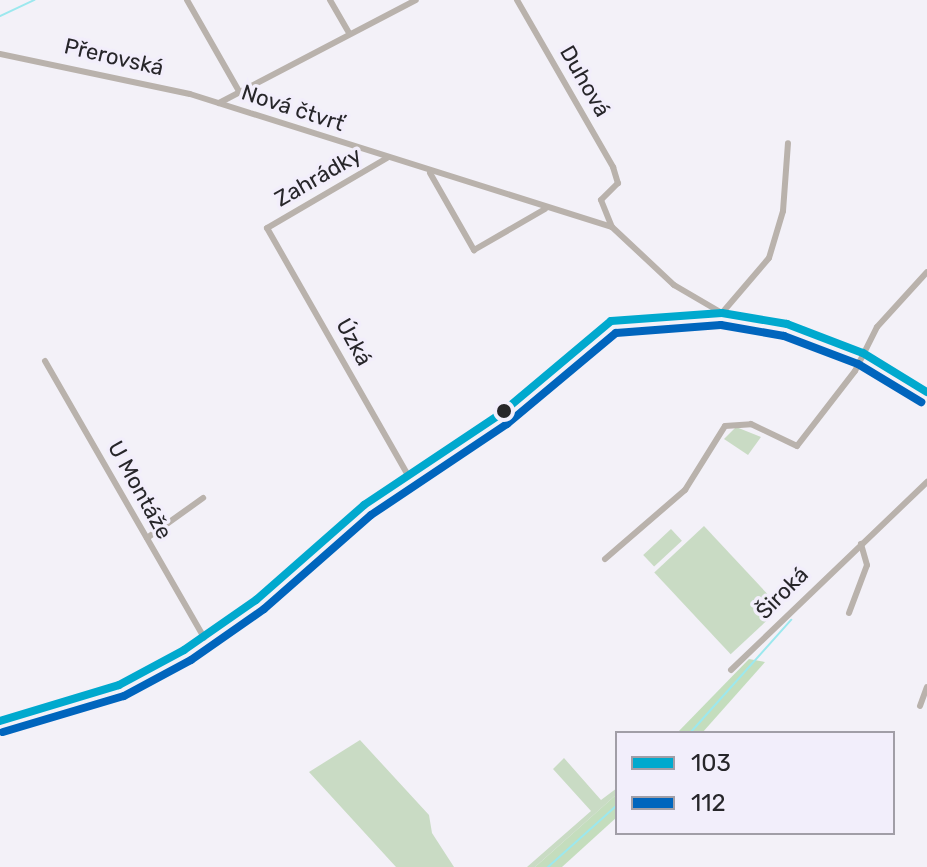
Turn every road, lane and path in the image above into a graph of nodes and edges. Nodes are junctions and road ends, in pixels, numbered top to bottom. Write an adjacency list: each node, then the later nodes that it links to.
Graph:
1 (187, 0): 7 (street)
2 (330, 0): 5 (street)
3 (416, 0): 5 (street, Nová čtvrť)
4 (517, 0): 13 (street, Duhová)
5 (350, 34): 7 (street, Nová čtvrť)
6 (0, 54): 8 (street, Přerovská)
7 (239, 91): 8 (street, Nová čtvrť)
8 (219, 103): 10 (street, Nová čtvrť)
9 (788, 143): 16 (street)
10 (387, 158): 11 (street, Nová čtvrť); 14 (street, Zahrádky)
11 (430, 173): 12 (street, Nová čtvrť); 12 (street)
12 (545, 209): 13 (street, Nová čtvrť)
13 (612, 227): 16 (street, Nová čtvrť)
14 (267, 228): 20 (street, Úzká)
15 (927, 272): 17 (street)
16 (722, 313): 17 (street); 20 (street)
17 (863, 353): 19 (street); 25 (street)
18 (45, 361): 23 (street, U Montáže)
19 (927, 392)
20 (408, 475): 27 (street)
21 (927, 482): 24 (street, Široká)
22 (203, 498): 23 (street)
23 (147, 538): 27 (street, U Montáže)
24 (861, 544): 26 (street); 28 (street, Široká)
25 (605, 559)
26 (849, 613)
27 (204, 637): 31 (street)
28 (731, 670)
29 (927, 687): 30 (street)
30 (920, 706)
31 (0, 721)

